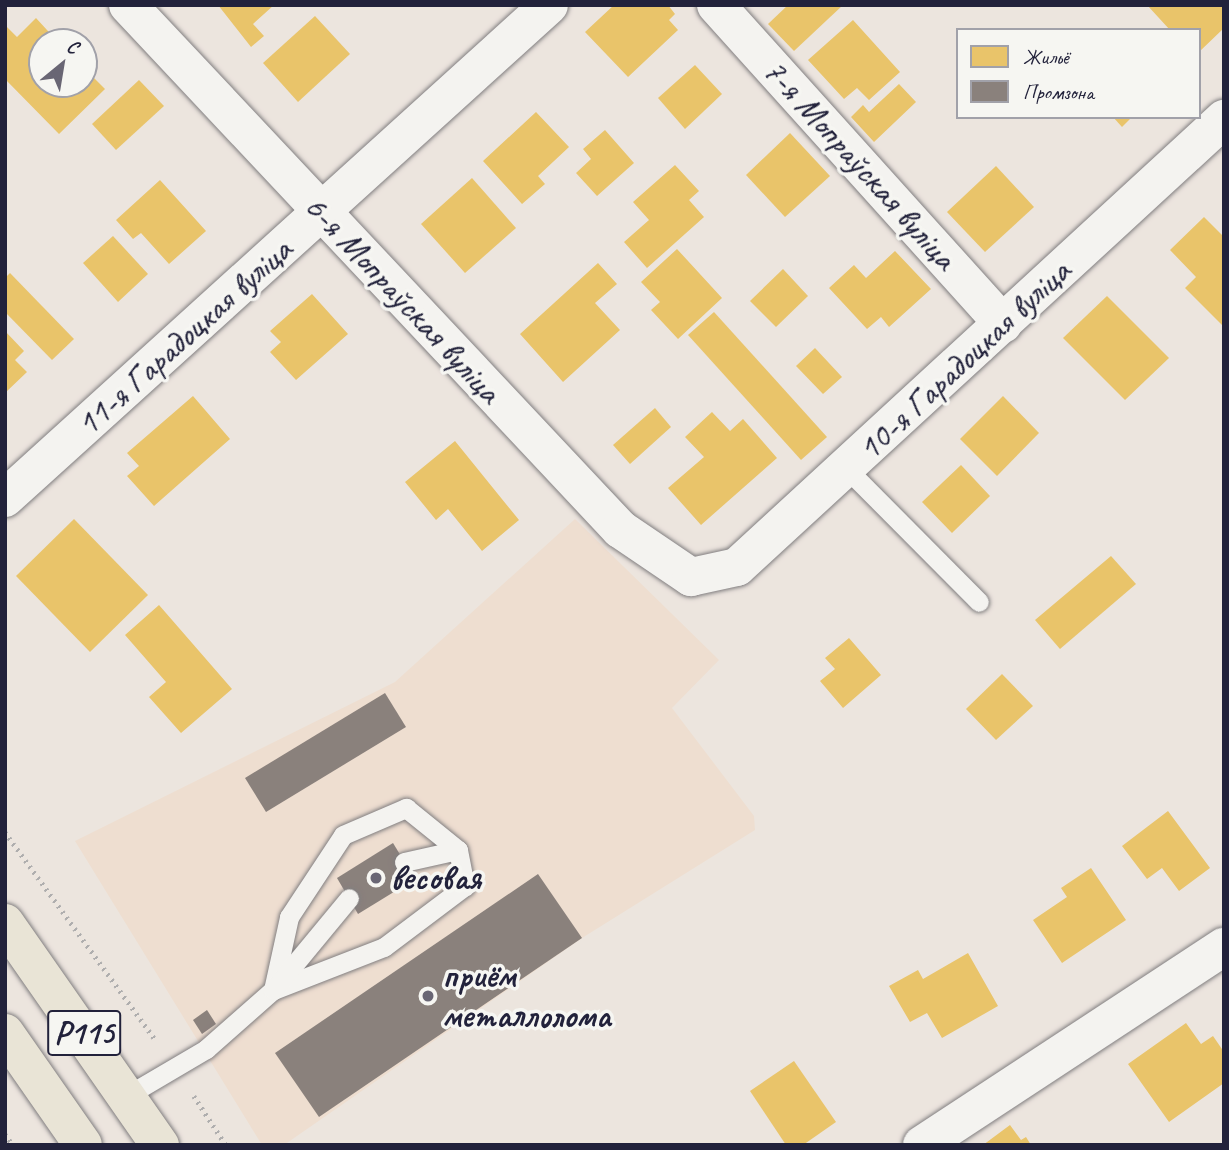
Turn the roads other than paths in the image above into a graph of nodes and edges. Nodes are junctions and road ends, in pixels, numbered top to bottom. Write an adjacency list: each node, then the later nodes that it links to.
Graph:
1 (128, 5): 5 (street, 6-я Мопраўская вуліца)
2 (549, 5): 5 (street, 11-я Гарадоцкая вуліца)
3 (716, 5): 6 (street, 7-я Мопраўская вуліца)
4 (1224, 119): 6 (street, 10-я Гарадоцкая вуліца)
5 (322, 214): 8 (street, 11-я Гарадоцкая вуліца); 9 (street, 6-я Мопраўская вуліца)
6 (1003, 324): 7 (street, 10-я Гарадоцкая вуліца)
7 (847, 469): 9 (street, 10-я Гарадоцкая вуліца); 10 (lane)
8 (5, 498)
9 (691, 577)
10 (979, 602)
11 (458, 850): 12 (lane); 16 (lane); 16 (lane)
12 (404, 862)
13 (349, 898): 16 (lane)
14 (5, 923): 18 (main road, Р115)
15 (1224, 947): 21 (street)
16 (273, 990): 18 (lane)
17 (5, 1033): 19 (main road, Р115)
18 (128, 1095): 20 (main road, Р115)
19 (83, 1145)
20 (160, 1145)
21 (922, 1145)

